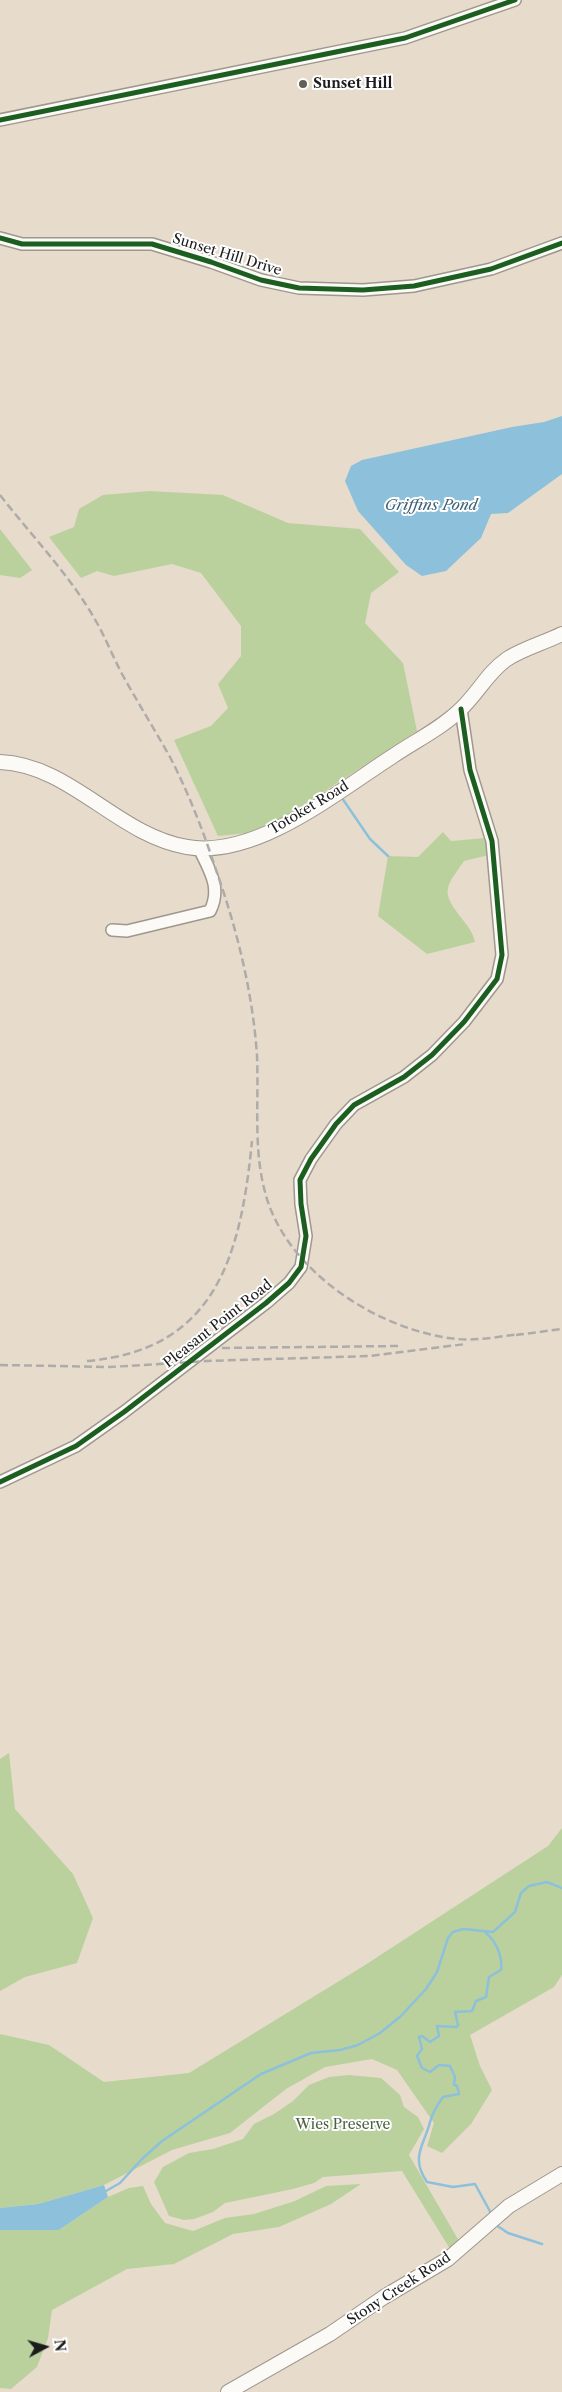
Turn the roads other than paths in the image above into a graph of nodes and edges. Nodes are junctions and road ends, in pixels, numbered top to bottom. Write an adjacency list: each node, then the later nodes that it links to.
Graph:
1 (515, 0): 2 (street)
2 (0, 120)
3 (0, 238): 4 (street, Sunset Hill Drive)
4 (562, 243)
5 (562, 634): 6 (main road, Totoket Road)
6 (461, 709): 8 (main road, Totoket Road); 10 (street, Pleasant Point Road)
7 (0, 762): 8 (main road, Totoket Road)
8 (199, 848): 9 (street)
9 (112, 930)
10 (0, 1482)
11 (562, 2174): 12 (main road, Stony Creek Road)
12 (228, 2392)

